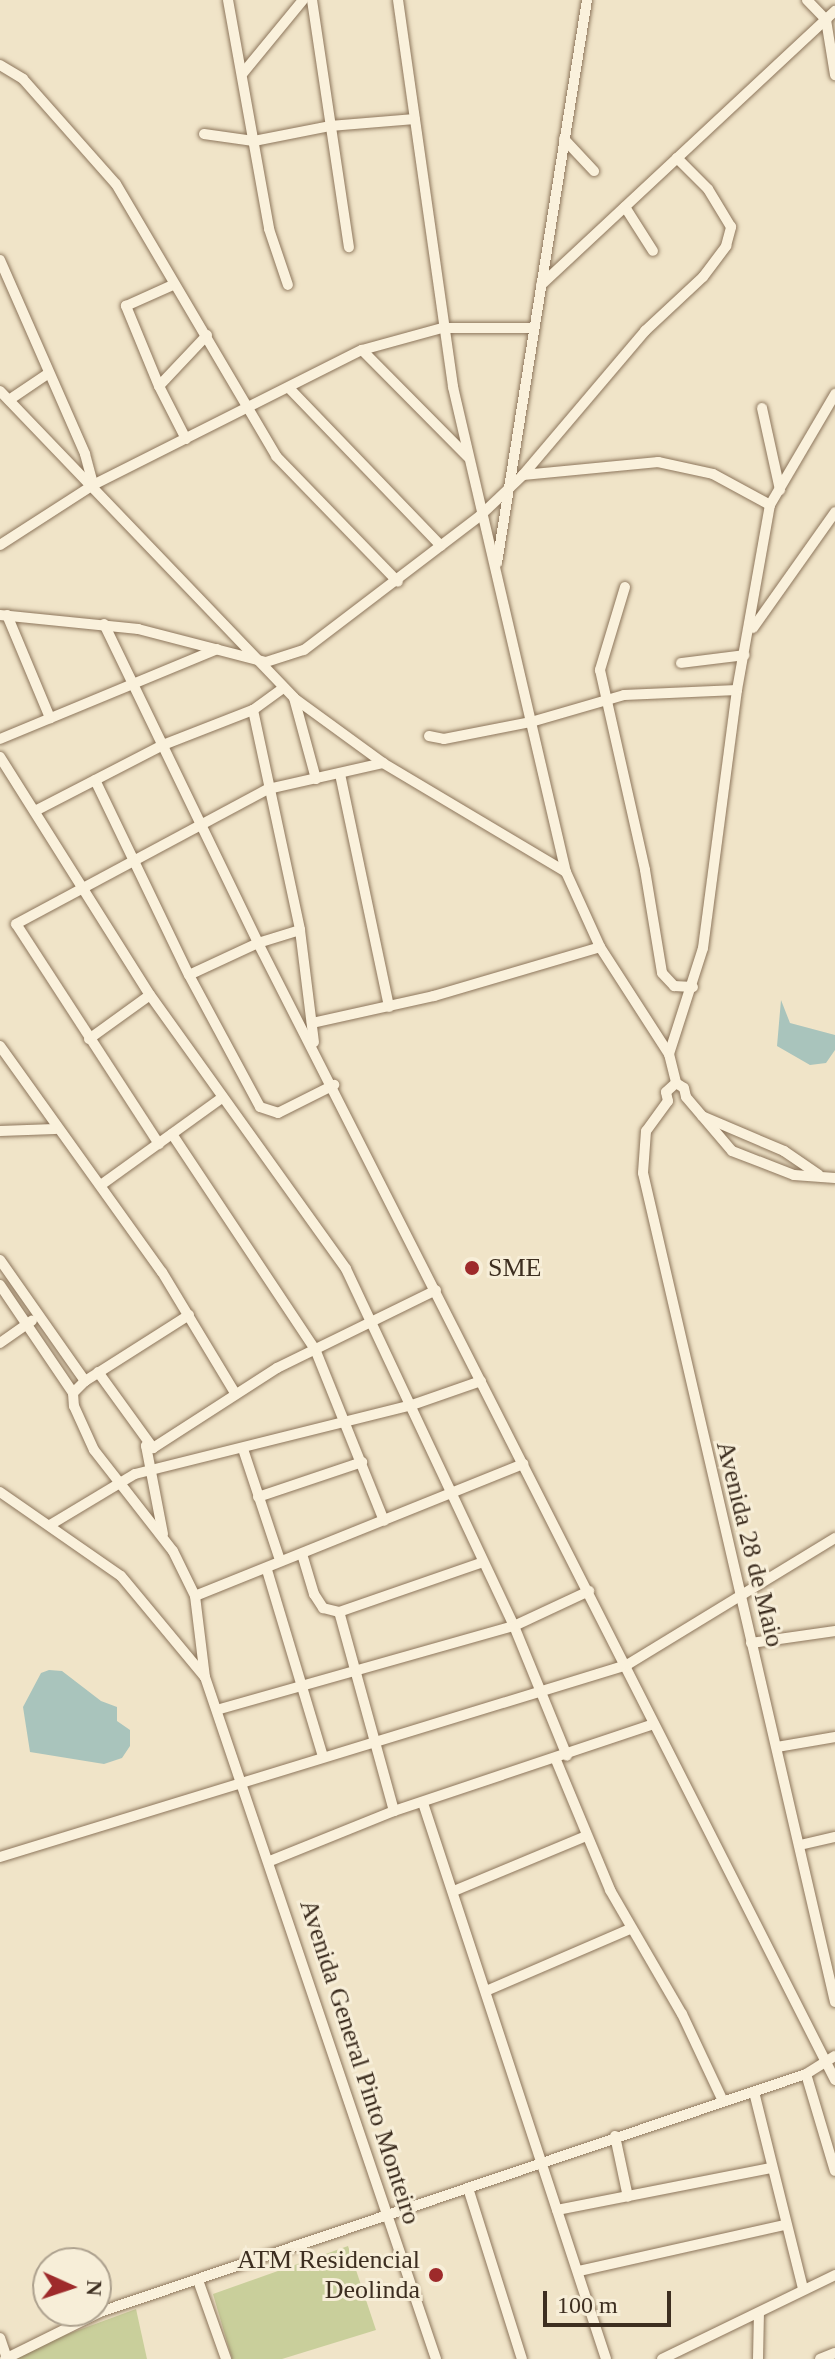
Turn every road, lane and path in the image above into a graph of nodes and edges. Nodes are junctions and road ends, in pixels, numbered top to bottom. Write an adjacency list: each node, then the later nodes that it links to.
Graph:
1 (228, 0): 11 (street)
2 (303, 0): 11 (street)
3 (312, 0): 14 (street)
4 (398, 0): 13 (street)
5 (587, 0): 16 (street)
6 (807, 0): 8 (street)
7 (833, 0): 8 (street)
8 (831, 15): 9 (street); 18 (street)
9 (832, 33): 12 (street)
10 (0, 65): 24 (street)
11 (243, 73): 17 (street)
12 (835, 75)
13 (415, 119): 14 (street); 27 (street)
14 (330, 126): 17 (street); 21 (street)
15 (204, 134): 17 (street)
16 (564, 139): 19 (street); 26 (street)
17 (254, 141): 25 (street)
18 (677, 158): 20 (street); 41 (street)
19 (594, 171)
20 (625, 207): 22 (street); 26 (street)
21 (349, 247)
22 (653, 251)
23 (0, 260): 31 (street)
24 (173, 285): 29 (street); 32 (street)
25 (288, 285)
26 (540, 286): 28 (street)
27 (442, 328): 28 (street); 30 (street); 40 (street)
28 (533, 328): 44 (street)
29 (207, 335): 32 (street); 38 (street)
30 (362, 350): 33 (street); 40 (street)
31 (49, 373): 36 (street); 42 (street)
32 (159, 386): 39 (street)
33 (289, 388): 38 (street); 50 (street)
34 (0, 391): 36 (street)
35 (835, 394): 43 (street)
36 (9, 400): 42 (street)
37 (762, 408): 43 (street)
38 (246, 410): 39 (street); 52 (street)
39 (186, 439): 42 (street)
40 (470, 459): 47 (street)
41 (523, 475): 44 (street); 45 (street)
42 (93, 485): 49 (street); 59 (street)
43 (780, 490): 45 (street)
44 (506, 491): 47 (street); 51 (street)
45 (770, 505): 56 (street)
46 (835, 512): 48 (street)
47 (481, 515): 50 (street); 51 (street)
48 (831, 527): 56 (street)
49 (0, 545)
50 (441, 546): 52 (street)
51 (496, 573): 68 (street)
52 (398, 582): 59 (street)
53 (625, 587): 65 (street)
54 (3, 615): 55 (street); 67 (street)
55 (104, 624): 57 (street); 61 (street)
56 (751, 631): 58 (street)
57 (219, 648): 59 (street); 61 (street)
58 (745, 655): 60 (street); 63 (street)
59 (253, 658): 62 (street)
60 (681, 663)
61 (133, 682): 67 (street); 71 (street)
62 (283, 688): 64 (street); 66 (street)
63 (737, 690): 65 (street); 87 (street)
64 (294, 698): 73 (street); 75 (street)
65 (609, 698): 68 (street); 87 (street)
66 (253, 710): 71 (street); 77 (street)
67 (50, 718): 70 (street)
68 (531, 722): 69 (street); 81 (street)
69 (429, 736)
70 (0, 739)
71 (163, 745): 76 (street); 79 (street)
72 (0, 757): 78 (street)
73 (383, 763): 74 (street); 81 (street)
74 (340, 774): 75 (street); 89 (street)
75 (316, 779): 77 (street)
76 (95, 780): 78 (street); 80 (street)
77 (268, 789): 79 (street); 83 (street)
78 (35, 811): 82 (street)
79 (200, 823): 80 (street); 84 (street)
80 (132, 861): 82 (street); 86 (street)
81 (566, 872): 85 (street)
82 (81, 889): 88 (street); 91 (street)
83 (300, 930): 84 (street); 90 (street)
84 (258, 943): 86 (street); 93 (street)
85 (600, 947): 89 (street); 94 (street)
86 (189, 975): 96 (street)
87 (693, 987): 94 (street)
88 (150, 995): 91 (street); 97 (street)
89 (389, 1007): 90 (street)
90 (312, 1023): 93 (street)
91 (89, 1039): 104 (street)
92 (0, 1046): 101 (street)
93 (315, 1048): 96 (street)
94 (669, 1054): 95 (street)
95 (676, 1083): 98 (street); 99 (street)
96 (334, 1085): 110 (street)
97 (223, 1097): 103 (street); 114 (street)
98 (686, 1097): 99 (street); 100 (street)
99 (668, 1101): 143 (street, Avenida 28 de Maio)
100 (702, 1116): 105 (street); 105 (street)
101 (55, 1129): 102 (street); 107 (street)
102 (0, 1131)
103 (172, 1134): 104 (street); 116 (street)
104 (159, 1144): 107 (street)
105 (821, 1176): 106 (street)
106 (835, 1178)
107 (101, 1185): 111 (street)
108 (0, 1260): 112 (street)
109 (0, 1285): 113 (street)
110 (436, 1290): 114 (street); 119 (street)
111 (189, 1315): 117 (street); 121 (street)
112 (38, 1318): 113 (street); 118 (street)
113 (26, 1324): 115 (street); 120 (street)
114 (374, 1324): 116 (street); 122 (street)
115 (0, 1343)
116 (315, 1349): 121 (street); 123 (street)
117 (98, 1372): 118 (street); 124 (street)
118 (85, 1381): 120 (street)
119 (481, 1381): 122 (street); 127 (street)
120 (73, 1393): 129 (street)
121 (235, 1393): 124 (street)
122 (412, 1405): 123 (street); 131 (street)
123 (347, 1422): 125 (street); 126 (street)
124 (153, 1448): 128 (street)
125 (243, 1449): 128 (street); 132 (street)
126 (362, 1462): 132 (street); 133 (street)
127 (523, 1464): 131 (street); 141 (street)
128 (155, 1470): 129 (street); 135 (street)
129 (119, 1486): 134 (street); 135 (street)
130 (0, 1492): 134 (street)
131 (453, 1494): 133 (street); 139 (street)
132 (258, 1497): 138 (street)
133 (384, 1521): 137 (street)
134 (50, 1525): 150 (street)
135 (164, 1536): 142 (street)
136 (835, 1538): 143 (street)
137 (302, 1554): 138 (street); 144 (street)
138 (280, 1560): 140 (street)
139 (483, 1562): 144 (street); 145 (street)
140 (267, 1570): 142 (street); 151 (street)
141 (589, 1591): 145 (street); 148 (street)
142 (195, 1596): 150 (street)
143 (741, 1598): 147 (street, Avenida 28 de Maio); 148 (street)
144 (339, 1612): 149 (street)
145 (514, 1626): 149 (street); 152 (street)
146 (835, 1631): 147 (street)
147 (751, 1643): 157 (street, Avenida 28 de Maio)
148 (627, 1665): 152 (street); 154 (street)
149 (357, 1671): 151 (street); 156 (street)
150 (205, 1677): 153 (street, Avenida General Pinto Monteiro)
151 (302, 1684): 153 (street); 158 (street)
152 (543, 1694): 156 (street); 159 (street)
153 (220, 1709): 160 (street, Avenida General Pinto Monteiro)
154 (654, 1724): 159 (street); 172 (street)
155 (835, 1737): 157 (street)
156 (376, 1745): 158 (street); 162 (street)
157 (777, 1747): 165 (street, Avenida 28 de Maio)
158 (323, 1757): 160 (street)
159 (562, 1758): 161 (street); 163 (street)
160 (244, 1779): 166 (street); 167 (street, Avenida General Pinto Monteiro)
161 (423, 1803): 162 (street); 168 (street)
162 (394, 1811): 167 (street)
163 (586, 1836): 168 (street); 169 (street)
164 (835, 1837): 165 (street)
165 (800, 1845): 171 (street, Avenida 28 de Maio)
166 (0, 1857)
167 (270, 1861): 184 (street, Avenida General Pinto Monteiro)
168 (454, 1891): 170 (street)
169 (630, 1929): 170 (street); 176 (street)
170 (486, 1991): 178 (street)
171 (835, 2002)
172 (830, 2059): 173 (street); 174 (street)
173 (806, 2074): 175 (street); 180 (street)
174 (835, 2080)
175 (754, 2092): 176 (street); 179 (street)
176 (723, 2101): 177 (street)
177 (615, 2136): 178 (street); 182 (street)
178 (541, 2163): 181 (street); 183 (street)
179 (771, 2168): 182 (street); 185 (street)
180 (835, 2171)
181 (468, 2188): 184 (street); 196 (street)
182 (628, 2197): 183 (street)
183 (557, 2210): 186 (street)
184 (387, 2213): 188 (street); 195 (street, Avenida General Pinto Monteiro)
185 (785, 2225): 186 (street); 189 (street)
186 (579, 2271): 197 (street)
187 (835, 2275): 189 (street)
188 (199, 2283): 193 (street); 194 (street)
189 (803, 2289): 190 (street)
190 (759, 2313): 198 (street); 199 (street)
191 (0, 2338): 193 (street)
192 (835, 2353): 200 (street)
193 (6, 2359)
194 (226, 2359)
195 (436, 2359)
196 (522, 2359)
197 (606, 2359)
198 (662, 2359)
199 (758, 2359)
200 (820, 2359)

